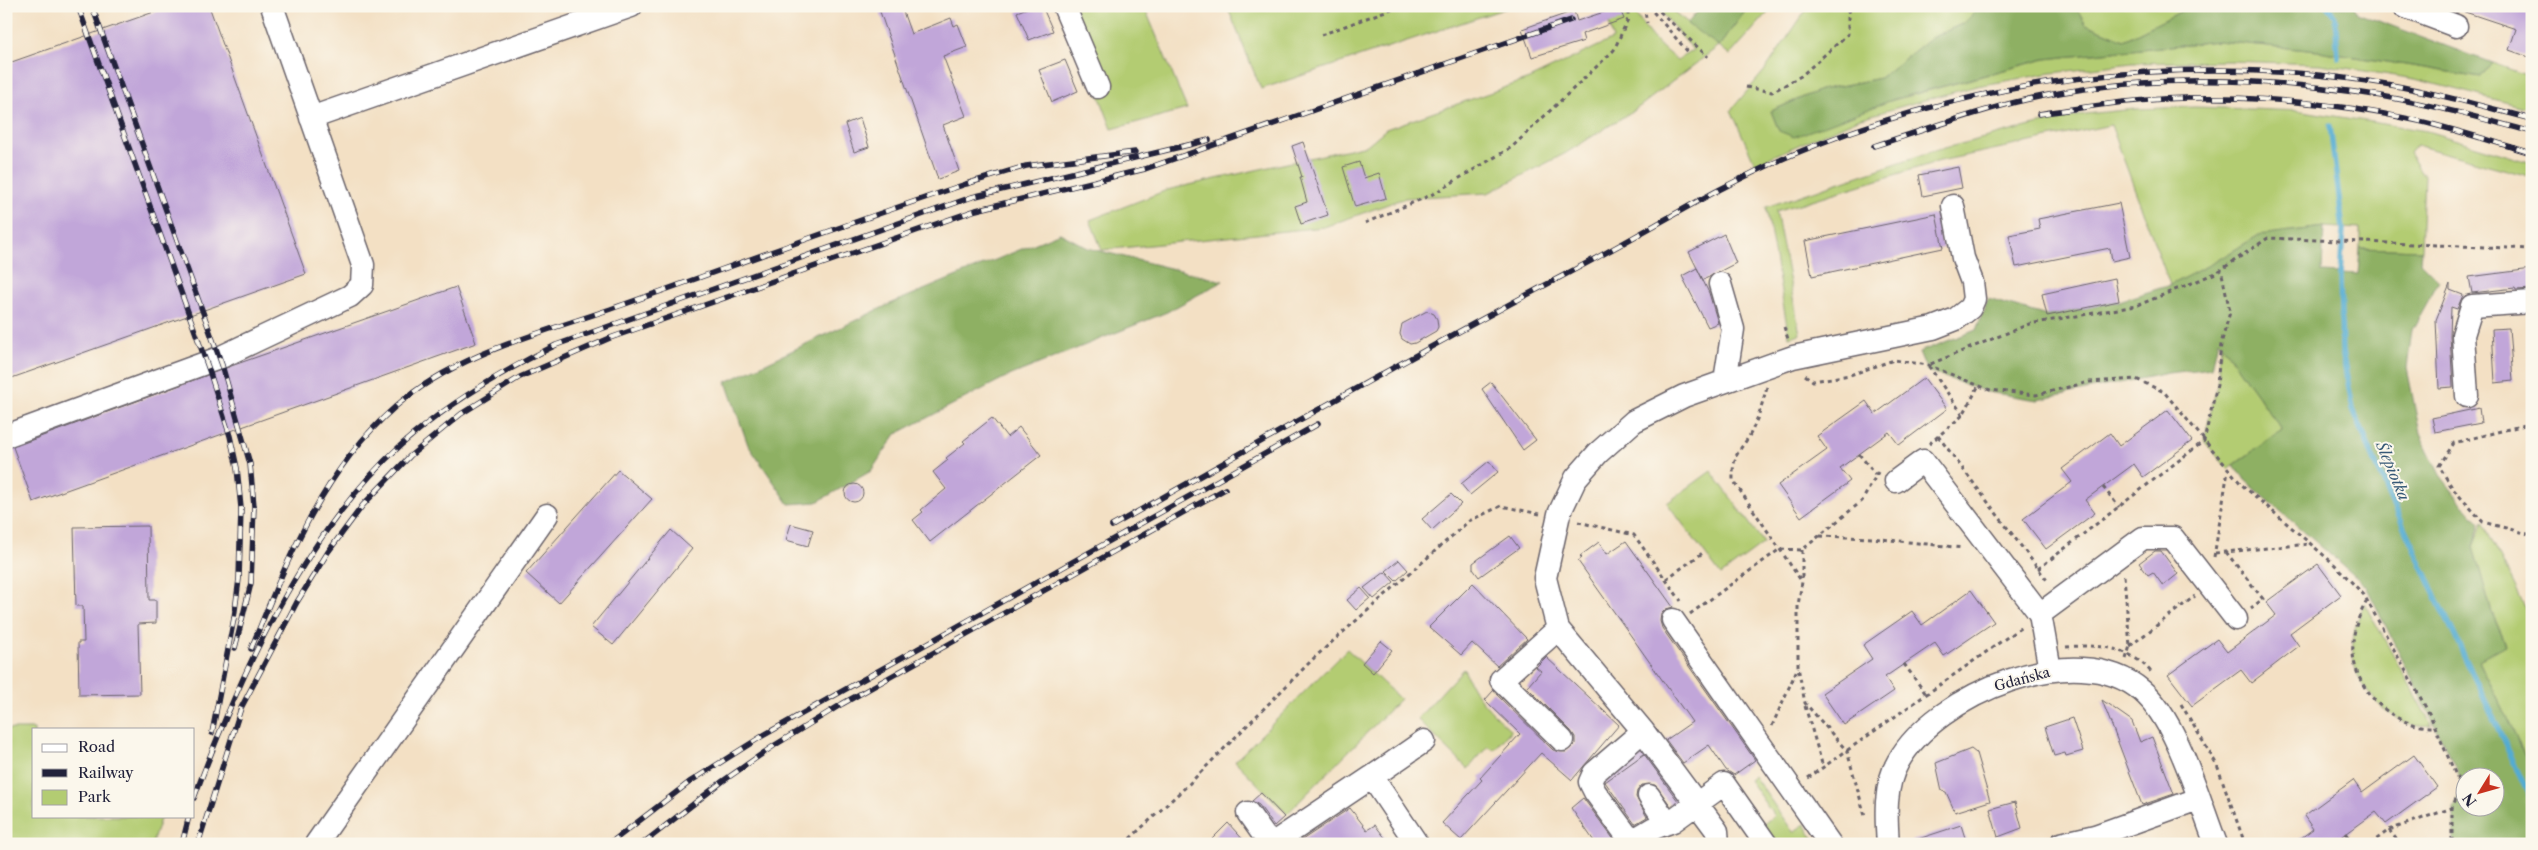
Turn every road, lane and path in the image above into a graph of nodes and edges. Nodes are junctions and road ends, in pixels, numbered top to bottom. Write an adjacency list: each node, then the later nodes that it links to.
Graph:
1 (272, 6): 17 (street)
2 (631, 6): 17 (street)
3 (1064, 6): 15 (street)
4 (1399, 6): 12 (path)
5 (1628, 6): 19 (path)
6 (1646, 6): 10 (path); 13 (path)
7 (1654, 6): 14 (path)
8 (1852, 6): 16 (path)
9 (2403, 6): 11 (street)
10 (1647, 23)
11 (2456, 26)
12 (1321, 35)
13 (1689, 53)
14 (1708, 57)
15 (1098, 87)
16 (1746, 87)
17 (311, 118): 32 (street)
18 (1953, 206): 25 (street)
19 (1365, 223)
20 (2532, 249): 21 (path)
21 (2221, 269): 26 (path); 33 (path)
22 (1720, 284): 27 (street)
23 (2532, 302): 29 (street)
24 (1784, 327): 25 (path)
25 (1786, 355): 26 (path); 27 (street); 45 (path)
26 (1928, 365): 28 (path); 30 (path)
27 (1725, 381): 40 (street)
28 (1979, 385): 30 (path); 33 (path)
29 (2468, 396)
30 (1963, 416): 50 (path)
31 (2532, 423): 41 (path)
32 (6, 436)
33 (2204, 440): 35 (path); 38 (path)
34 (1859, 454): 42 (path)
35 (2228, 469): 43 (path); 49 (path)
36 (1896, 482): 56 (street)
37 (2103, 487): 38 (path)
38 (2119, 506): 50 (path)
39 (547, 515): 87 (street)
40 (1558, 518): 51 (path); 59 (street); 88 (path)
41 (2532, 535)
42 (1820, 536): 44 (path); 46 (path)
43 (2310, 544): 49 (path); 55 (path)
44 (1966, 548)
45 (1780, 549): 46 (path); 52 (path); 57 (path)
46 (1802, 550): 52 (path)
47 (1704, 552): 51 (path)
48 (2123, 552): 53 (street); 54 (street); 60 (path)
49 (2215, 552): 53 (path)
50 (2038, 569): 54 (path)
51 (1666, 579): 57 (path)
52 (1802, 582): 64 (path)
53 (2210, 584): 58 (street); 60 (path)
54 (2061, 598): 56 (street)
55 (2367, 601): 68 (path); 68 (path)
56 (2040, 614): 62 (street); 66 (path)
57 (1680, 619): 72 (street)
58 (2236, 619)
59 (1558, 629): 69 (street); 70 (street)
60 (2130, 646): 61 (path)
61 (2128, 653): 62 (path); 65 (path)
62 (2048, 659): 65 (street, Gdańska); 94 (street, Gdańska)
63 (1904, 664): 66 (path)
64 (1798, 667): 67 (path); 72 (path)
65 (2121, 677): 78 (street, Gdańska)
66 (1926, 694): 73 (path)
67 (1804, 703): 73 (path); 74 (path)
68 (2435, 727): 80 (path)
69 (1643, 731): 79 (street); 86 (street)
70 (1562, 740)
71 (1424, 741): 75 (street)
72 (1764, 750): 76 (street)
73 (1847, 751): 74 (path); 82 (path)
74 (1823, 768): 76 (path)
75 (1372, 777): 89 (street); 90 (street)
76 (1792, 789): 93 (street)
77 (1649, 796): 84 (street)
78 (2198, 799): 95 (street); 96 (street, Gdańska)
79 (1697, 803): 84 (street); 91 (street); 92 (street)
80 (2452, 808): 83 (path); 100 (path)
81 (1248, 813): 89 (street)
82 (1866, 820)
83 (2389, 830): 98 (path); 99 (path)
84 (1662, 831): 86 (street)
85 (2346, 833): 97 (path)
86 (1629, 842)
87 (316, 844)
88 (1124, 844)
89 (1271, 844)
90 (1417, 844)
91 (1718, 844)
92 (1766, 844)
93 (1830, 844)
94 (1888, 844)
95 (2061, 844)
96 (2216, 844)
97 (2354, 844)
98 (2370, 844)
99 (2400, 844)
100 (2452, 844)

